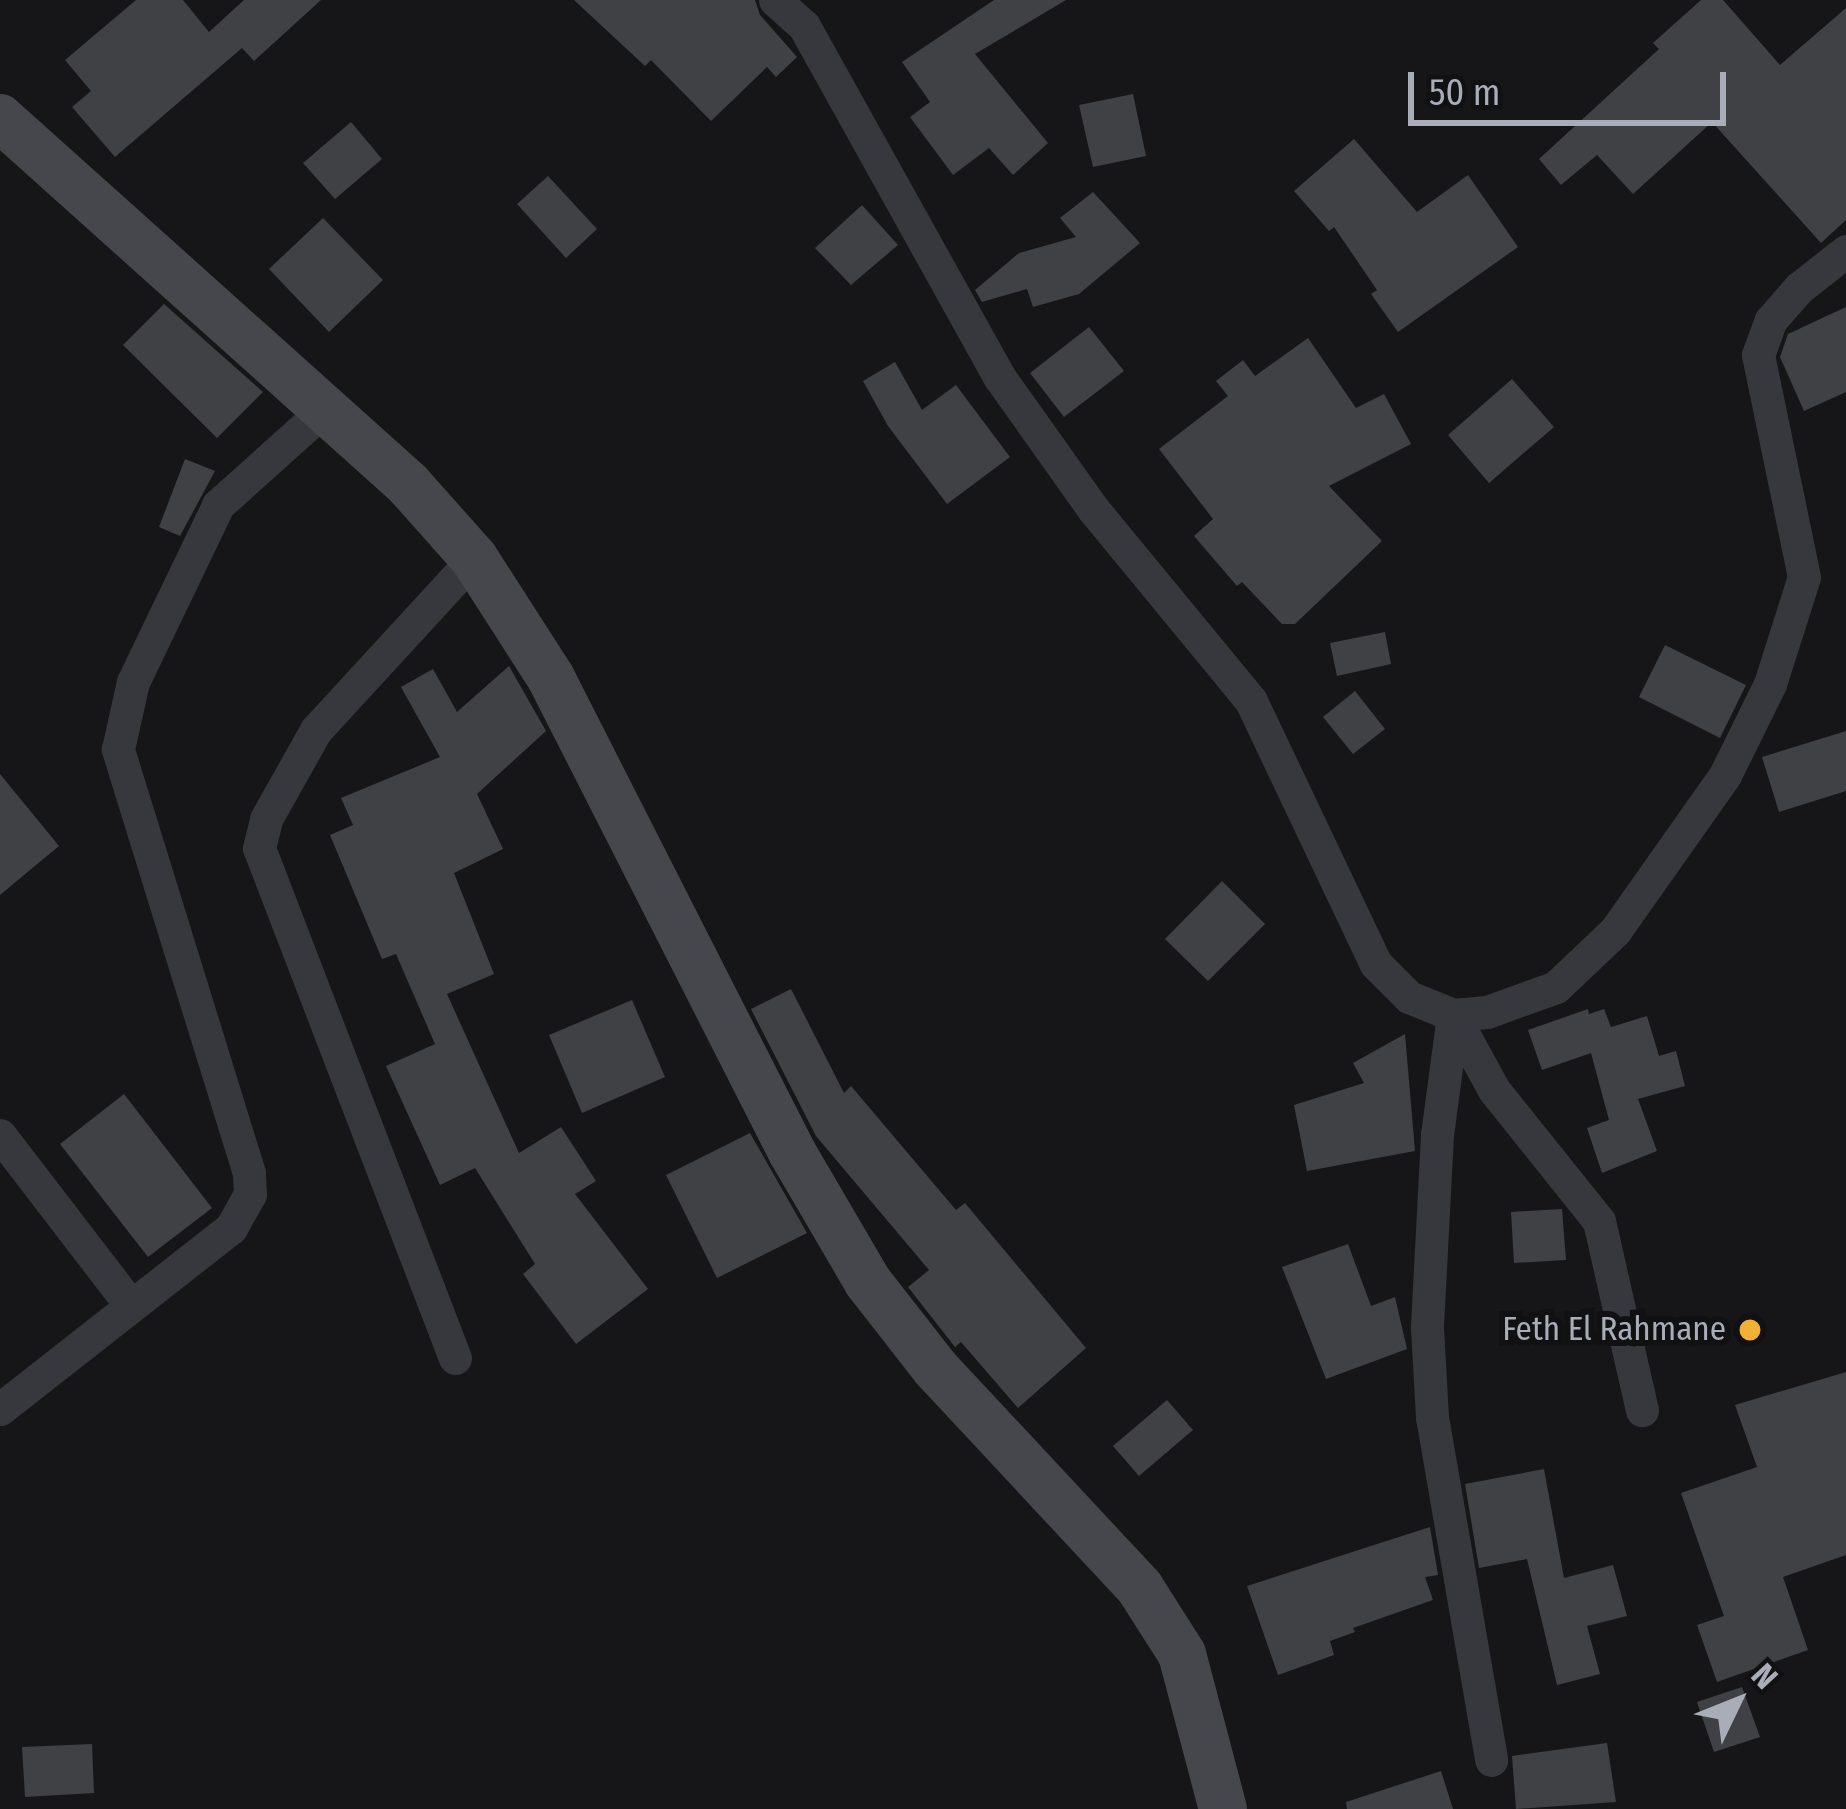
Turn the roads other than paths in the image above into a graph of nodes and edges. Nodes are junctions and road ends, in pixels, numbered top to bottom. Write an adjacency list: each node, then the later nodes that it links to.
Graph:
1 (775, 0): 6 (street)
2 (0, 118): 4 (street)
3 (1846, 251): 6 (street)
4 (325, 409): 5 (street); 8 (street)
5 (474, 558): 9 (street); 13 (street)
6 (1453, 1015): 11 (street); 12 (street)
7 (0, 1135): 8 (street)
8 (131, 1306): 10 (street)
9 (454, 1358)
10 (0, 1408)
11 (1642, 1410)
12 (1491, 1760)
13 (1223, 1809)

